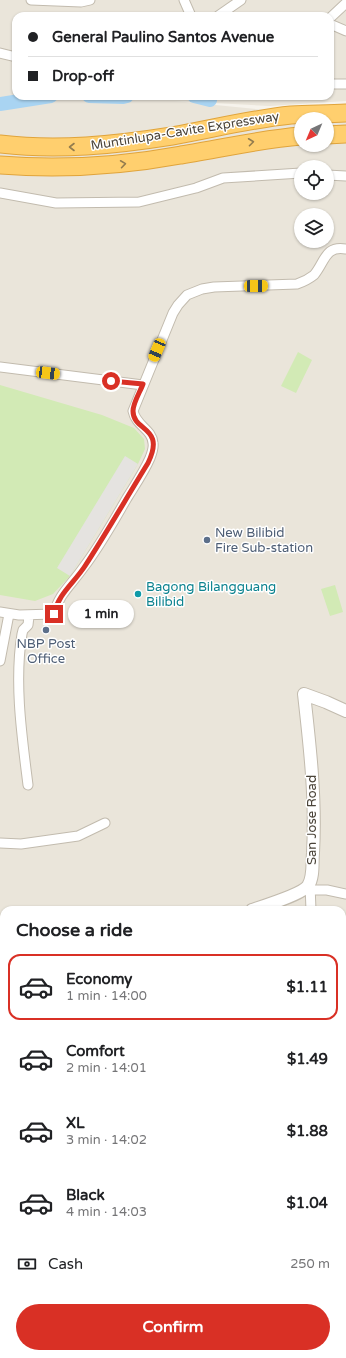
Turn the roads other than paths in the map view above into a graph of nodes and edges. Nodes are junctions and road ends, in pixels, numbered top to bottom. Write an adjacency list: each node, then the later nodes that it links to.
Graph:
1 (31, 0): 2 (street)
2 (90, 0)
3 (184, 0): 6 (street)
4 (241, 0): 7 (street)
5 (346, 3): 8 (street)
6 (189, 12)
7 (224, 12)
8 (334, 14)
9 (334, 26): 10 (street)
10 (346, 31)
11 (0, 53): 12 (street)
12 (12, 56)
13 (334, 84): 14 (street)
14 (346, 84)
15 (346, 113): 19 (highway, Muntinlupa-Cavite Expressway, one-way to 19)
16 (346, 134): 17 (highway)
17 (334, 135)
18 (294, 137): 20 (highway, Muntinlupa-Cavite Expressway, one-way to 18)
19 (0, 144)
20 (0, 165)
21 (294, 173): 24 (street)
22 (334, 175): 23 (street)
23 (346, 176)
24 (0, 193)
25 (346, 249): 27 (street)
26 (0, 367): 27 (street)
27 (143, 384): 29 (street)
28 (5, 613): 29 (street); 30 (street)
29 (29, 616): 32 (street)
30 (0, 661)
31 (346, 711): 35 (street, San Jose Road)
32 (28, 785)
33 (106, 823): 34 (street)
34 (0, 843)
35 (310, 886): 36 (street); 37 (street, San Jose Road); 38 (street)
36 (346, 894)
37 (263, 906)
38 (312, 906)

